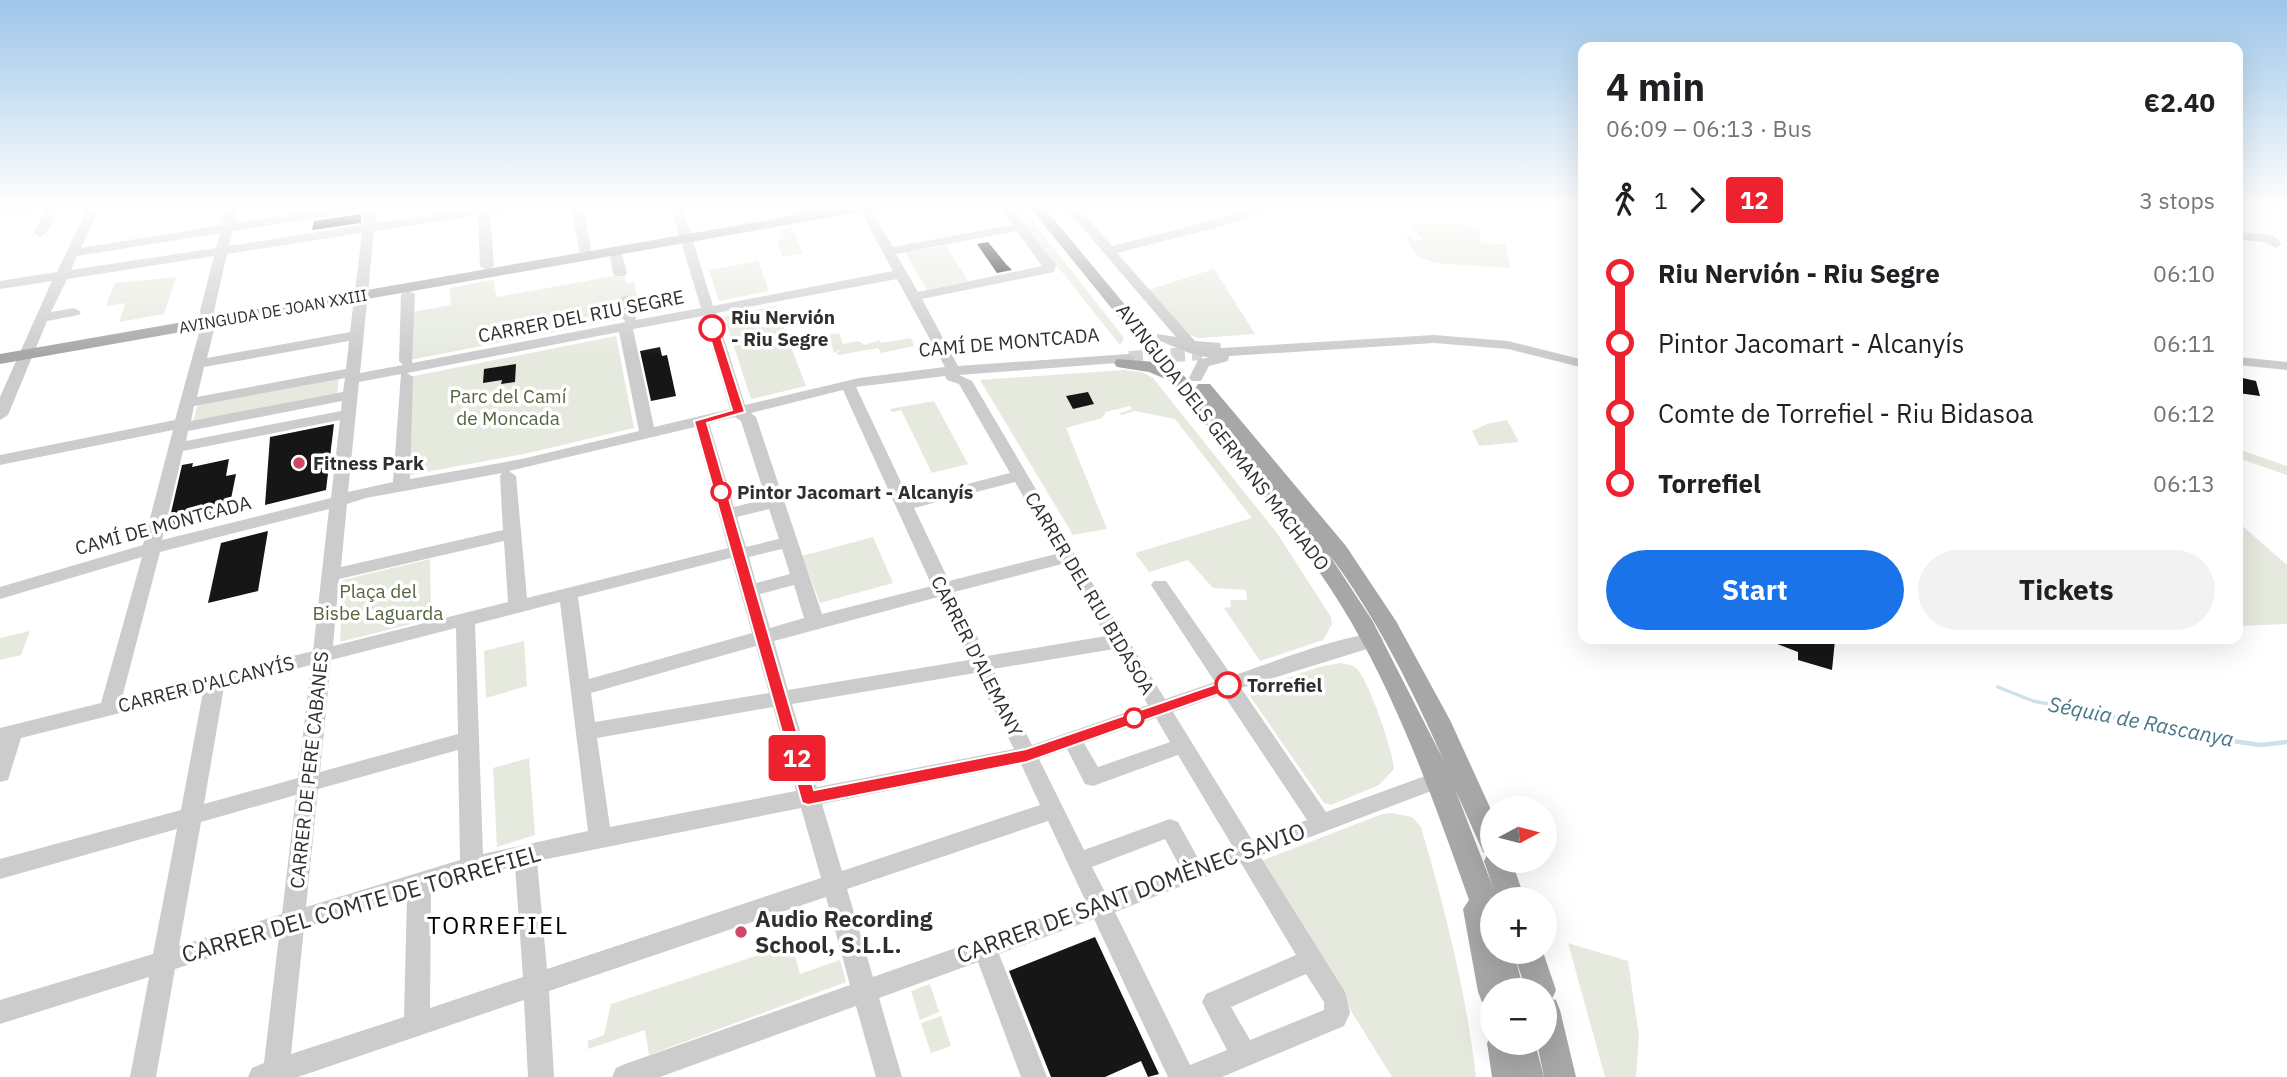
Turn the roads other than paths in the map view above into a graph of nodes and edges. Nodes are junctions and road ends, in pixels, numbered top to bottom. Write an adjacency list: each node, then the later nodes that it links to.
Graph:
1 (71, 255): 18 (street)
2 (188, 255): 18 (street)
3 (220, 255): 27 (street)
4 (365, 255): 20 (street, CARRER DE PERE CABANES)
5 (486, 255): 15 (street)
6 (551, 255): 15 (main road, AVINGUDA DE JOAN XXIII)
7 (589, 255): 20 (main road, AVINGUDA DE JOAN XXIII)
8 (616, 255): 16 (street)
9 (691, 255): 24 (street)
10 (890, 255): 17 (street, CARRER DEL RIU BIDASOA)
11 (1041, 255): 22 (street)
12 (1077, 255): 29 (main road, AVINGUDA DELS GERMANS MACHADO)
13 (1103, 255): 32 (main road, AVINGUDA DELS GERMANS MACHADO)
14 (1113, 255): 32 (street)
15 (487, 267): 20 (main road, AVINGUDA DE JOAN XXIII)
16 (620, 274)
17 (900, 274): 22 (street, CARRER DEL RIU BIDASOA); 24 (street, CARRER DEL RIU SEGRE)
18 (62, 275): 19 (street); 26 (street)
19 (0, 285)
20 (362, 292): 27 (main road, AVINGUDA DE JOAN XXIII); 30 (street, CARRER DE PERE CABANES)
21 (408, 294): 56 (street)
22 (914, 297): 42 (street, CARRER DEL RIU BIDASOA)
23 (626, 299): 28 (street)
24 (707, 311): 28 (street, CARRER DEL RIU SEGRE); 48 (street)
25 (74, 312): 26 (street)
26 (42, 318): 33 (street)
27 (208, 319): 33 (main road, AVINGUDA DE JOAN XXIII); 40 (street)
28 (627, 323): 45 (street, CARRER DEL RIU SEGRE); 51 (street)
29 (1139, 330): 35 (main road); 43 (main road, AVINGUDA DELS GERMANS MACHADO)
30 (357, 335): 40 (street); 45 (street, CARRER DE PERE CABANES)
31 (1472, 341): 32 (street); 37 (street); 38 (street)
32 (1189, 345): 37 (street); 43 (main road, AVINGUDA DELS GERMANS MACHADO)
33 (28, 350): 34 (main road, AVINGUDA DE JOAN XXIII); 36 (main road, AVINGUDA DE JOAN XXIII); 47 (street)
34 (0, 351)
35 (1124, 358): 42 (street, CAMÍ DE MONTCADA); 43 (main road)
36 (0, 359)
37 (1218, 359): 43 (street)
38 (1578, 362)
39 (2243, 362): 41 (street)
40 (198, 364): 46 (street)
41 (2287, 366)
42 (952, 371): 44 (street, CAMÍ DE MONTCADA); 55 (street, CARRER DEL RIU BIDASOA)
43 (1187, 379): 77 (main road, AVINGUDA DELS GERMANS MACHADO); 98 (main road, AVINGUDA DELS GERMANS MACHADO)
44 (849, 388): 48 (street, CAMÍ DE MONTCADA); 59 (street, CARRER D'ALEMANY)
45 (351, 390): 46 (street); 50 (street); 52 (street); 57 (street, CARRER DE PERE CABANES)
46 (188, 402): 50 (street)
47 (0, 415)
48 (744, 415): 49 (street, CAMÍ DE MONTCADA); 58 (street)
49 (701, 424): 51 (street, CAMÍ DE MONTCADA); 54 (street, CAMÍ DE MONTCADA); 60 (street)
50 (181, 426): 52 (street); 53 (street)
51 (648, 434): 56 (street, CAMÍ DE MONTCADA)
52 (175, 448): 63 (street)
53 (0, 460)
54 (508, 475): 57 (street, CAMÍ DE MONTCADA); 61 (street)
55 (1019, 476): 59 (street); 65 (street, CARRER DEL RIU BIDASOA)
56 (401, 486): 57 (street, CAMÍ DE MONTCADA)
57 (339, 501): 63 (street, CAMÍ DE MONTCADA); 66 (street, CARRER DE PERE CABANES)
58 (775, 502): 60 (street); 62 (street)
59 (905, 505): 69 (street, CARRER D'ALEMANY)
60 (727, 514): 64 (street)
61 (513, 533): 66 (street); 73 (street)
62 (789, 542): 64 (street, CARRER D'ALCANYÍS); 67 (street)
63 (150, 549): 71 (street, CAMÍ DE MONTCADA); 85 (street)
64 (738, 553): 70 (street); 72 (street, CARRER D'ALCANYÍS)
65 (1067, 557): 69 (street); 78 (street, CARRER DEL RIU BIDASOA)
66 (331, 576): 79 (street, CARRER DE PERE CABANES)
67 (800, 577): 70 (street); 75 (street)
68 (1160, 585): 82 (street)
69 (943, 589): 75 (street); 80 (street, CARRER D'ALEMANY)
70 (748, 591): 76 (street)
71 (0, 593)
72 (568, 594): 73 (street, CARRER D'ALCANYÍS); 83 (street)
73 (518, 606): 74 (street, CARRER D'ALCANYÍS)
74 (465, 619): 79 (street, CARRER D'ALCANYÍS); 89 (street)
75 (815, 622): 76 (street)
76 (762, 639): 83 (street); 84 (street)
77 (1373, 640): 82 (street, CARRER DEL COMTE DE TORREFIEL); 94 (main road, AVINGUDA DELS GERMANS MACHADO)
78 (1118, 641): 80 (street); 86 (street, CARRER DEL RIU BIDASOA)
79 (322, 654): 81 (street, CARRER D'ALCANYÍS); 95 (street, CARRER DE PERE CABANES)
80 (980, 666): 84 (street); 92 (street, CARRER D'ALEMANY)
81 (215, 682): 85 (street, CARRER D'ALCANYÍS); 99 (street)
82 (1228, 685): 86 (street, CARRER DEL COMTE DE TORREFIEL); 100 (street)
83 (581, 689): 87 (street)
84 (780, 698): 87 (street); 96 (street)
85 (109, 709): 88 (street, CARRER D'ALCANYÍS)
86 (1160, 709): 90 (street, CARRER DEL COMTE DE TORREFIEL); 91 (street, CARRER DEL RIU BIDASOA)
87 (585, 732): 101 (street)
88 (7, 734): 93 (street)
89 (468, 738): 95 (street); 105 (street)
90 (1072, 740): 91 (street); 92 (street, CARRER DEL COMTE DE TORREFIEL)
91 (1183, 746): 102 (street, CARRER DEL RIU BIDASOA)
92 (1027, 755): 96 (street, CARRER DEL COMTE DE TORREFIEL); 97 (street, CARRER D'ALEMANY)
93 (0, 774)
94 (1439, 779): 100 (street, CARRER DE SANT DOMÈNEC SAVIO); 108 (main road, AVINGUDA DELS GERMANS MACHADO)
95 (308, 783): 99 (street); 113 (street, CARRER DE PERE CABANES)
96 (808, 798): 101 (street, CARRER DEL COMTE DE TORREFIEL); 110 (street)
97 (1053, 810): 104 (street, CARRER D'ALEMANY); 110 (street)
98 (1480, 815)
99 (190, 816): 106 (street); 116 (street)
100 (1321, 822): 102 (street, CARRER DE SANT DOMÈNEC SAVIO)
101 (600, 838): 103 (street, CARRER DEL COMTE DE TORREFIEL)
102 (1247, 851): 107 (street, CARRER DE SANT DOMÈNEC SAVIO); 115 (street)
103 (525, 854): 105 (street, CARRER DEL COMTE DE TORREFIEL); 118 (street)
104 (1079, 862): 107 (street); 112 (street, CARRER D'ALEMANY)
105 (472, 866): 109 (street, CARRER DEL COMTE DE TORREFIEL)
106 (0, 869)
107 (1194, 872): 112 (street, CARRER DE SANT DOMÈNEC SAVIO)
108 (1473, 876): 111 (main road, AVINGUDA DELS GERMANS MACHADO); 117 (main road, AVINGUDA DELS GERMANS MACHADO)
109 (419, 883): 113 (street, CARRER DEL COMTE DE TORREFIEL); 121 (street)
110 (833, 884): 118 (street); 119 (street)
111 (1480, 894)
112 (1100, 907): 114 (street, CARRER DE SANT DOMÈNEC SAVIO); 132 (street, CARRER D'ALEMANY)
113 (293, 923): 116 (street, CARRER DEL COMTE DE TORREFIEL); 126 (street, CARRER DE PERE CABANES)
114 (985, 947): 119 (street, CARRER DE SANT DOMÈNEC SAVIO); 131 (street)
115 (1311, 960): 122 (street); 122 (street)
116 (164, 962): 120 (street, CARRER DEL COMTE DE TORREFIEL); 127 (street)
117 (1491, 978)
118 (536, 983): 121 (street); 128 (street)
119 (864, 991): 129 (street, CARRER DE SANT DOMÈNEC SAVIO); 130 (street)
120 (0, 1012)
121 (417, 1024): 126 (street)
122 (1244, 1055): 133 (street)
123 (1504, 1055): 134 (main road)
124 (1523, 1055): 135 (main road)
125 (1555, 1055): 136 (main road)
126 (271, 1075)
127 (143, 1077)
128 (541, 1077)
129 (625, 1077)
130 (889, 1077)
131 (1034, 1077)
132 (1182, 1077)
133 (1191, 1077)
134 (1508, 1077)
135 (1528, 1077)
136 (1560, 1077)

